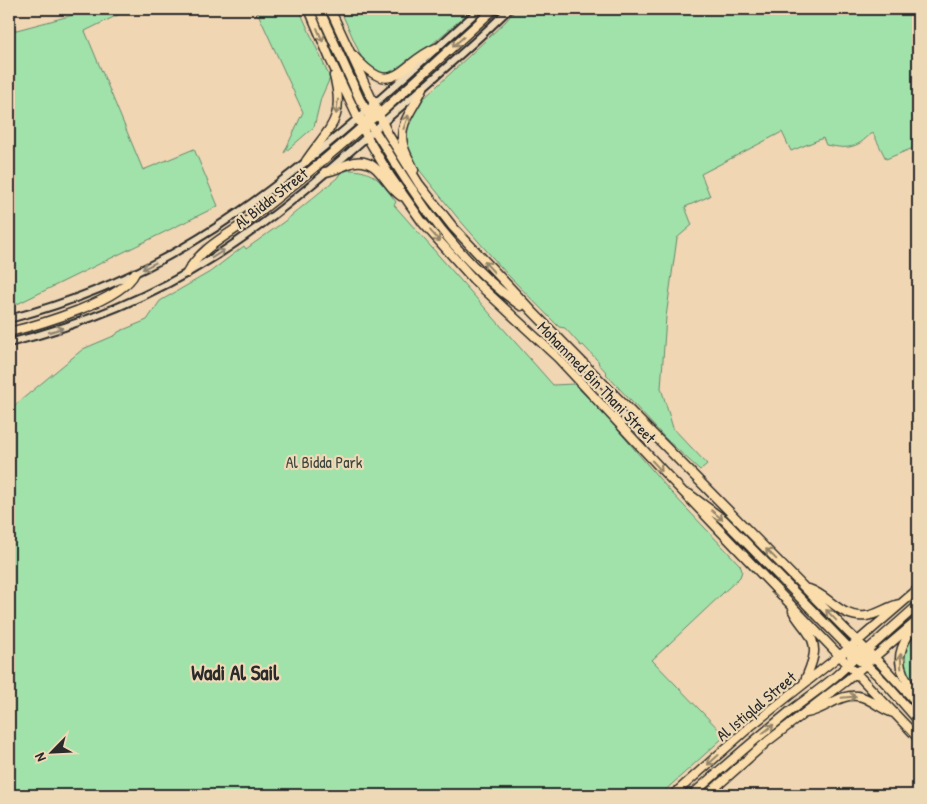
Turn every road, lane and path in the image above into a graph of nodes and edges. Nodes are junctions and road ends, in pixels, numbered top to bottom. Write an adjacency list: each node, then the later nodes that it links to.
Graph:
1 (309, 9): 9 (main road, Mohammed Bin Thani Street, one-way to 9)
2 (319, 9): 13 (main road)
3 (330, 9): 8 (main road, Mohammed Bin Thani Street)
4 (480, 9): 7 (main road)
5 (494, 9): 13 (main road, one-way to 13)
6 (509, 9): 10 (main road)
7 (436, 48): 8 (main road); 11 (main road)
8 (348, 49): 11 (main road, Mohammed Bin Thani Street)
9 (330, 59): 12 (main road, Mohammed Bin Thani Street); 16 (main road, one-way to 16)
10 (423, 88): 14 (main road); 18 (main road, one-way to 10)
11 (373, 104): 13 (main road, Mohammed Bin Thani Street)
12 (358, 118): 13 (main road, Mohammed Bin Thani Street); 16 (main road, Al Bidda Street)
13 (370, 121): 14 (main road, Mohammed Bin Thani Street); 15 (main road, Mohammed Bin Thani Street); 21 (main road); 22 (main road)
14 (382, 124): 18 (main road, Mohammed Bin Thani Street)
15 (367, 137): 17 (main road, Al Bidda Street); 19 (main road, Mohammed Bin Thani Street)
16 (306, 161): 20 (main road, Al Bidda Street, one-way to 20)
17 (325, 172): 19 (main road); 21 (main road, Al Bidda Street, one-way to 17)
18 (419, 184): 22 (main road, Mohammed Bin Thani Street, one-way to 18)
19 (405, 198): 26 (main road, Mohammed Bin Thani Street, one-way to 26)
20 (134, 273): 23 (main road, Al Bidda Street); 24 (main road)
21 (187, 273): 25 (main road, Al Bidda Street, one-way to 21)
22 (534, 313): 27 (main road, Mohammed Bin Thani Street, one-way to 22)
23 (9, 319)
24 (9, 332)
25 (9, 343)
26 (677, 486): 29 (main road, Mohammed Bin Thani Street); 34 (main road, one-way to 34)
27 (805, 588): 30 (main road); 33 (main road, Mohammed Bin Thani Street, one-way to 27)
28 (918, 589): 30 (main road, Al Istiqlal Street)
29 (789, 602): 35 (main road, Mohammed Bin Thani Street); 40 (main road)
30 (902, 604): 33 (main road, Al Istiqlal Street)
31 (918, 605): 36 (main road)
32 (916, 622): 37 (main road); 41 (main road, one-way to 32)
33 (858, 641): 34 (main road, Al Istiqlal Street); 36 (main road, Mohammed Bin Thani Street)
34 (849, 648): 35 (main road, Al Istiqlal Street); 36 (main road)
35 (840, 656): 36 (main road); 38 (main road, Mohammed Bin Thani Street); 40 (main road, Al Istiqlal Street)
36 (861, 657): 37 (main road); 38 (main road); 39 (main road); 45 (main road)
37 (874, 658): 42 (main road)
38 (848, 664): 39 (main road, Mohammed Bin Thani Street); 48 (main road, one-way to 38)
39 (856, 672): 43 (main road); 44 (main road, Mohammed Bin Thani Street)
40 (804, 684): 47 (main road, Al Istiqlal Street, one-way to 47)
41 (918, 696)
42 (918, 704)
43 (804, 713): 44 (main road, one-way to 44); 49 (main road)
44 (895, 714): 46 (main road, Mohammed Bin Thani Street)
45 (918, 720)
46 (918, 738)
47 (673, 795)
48 (692, 795)
49 (707, 795)

